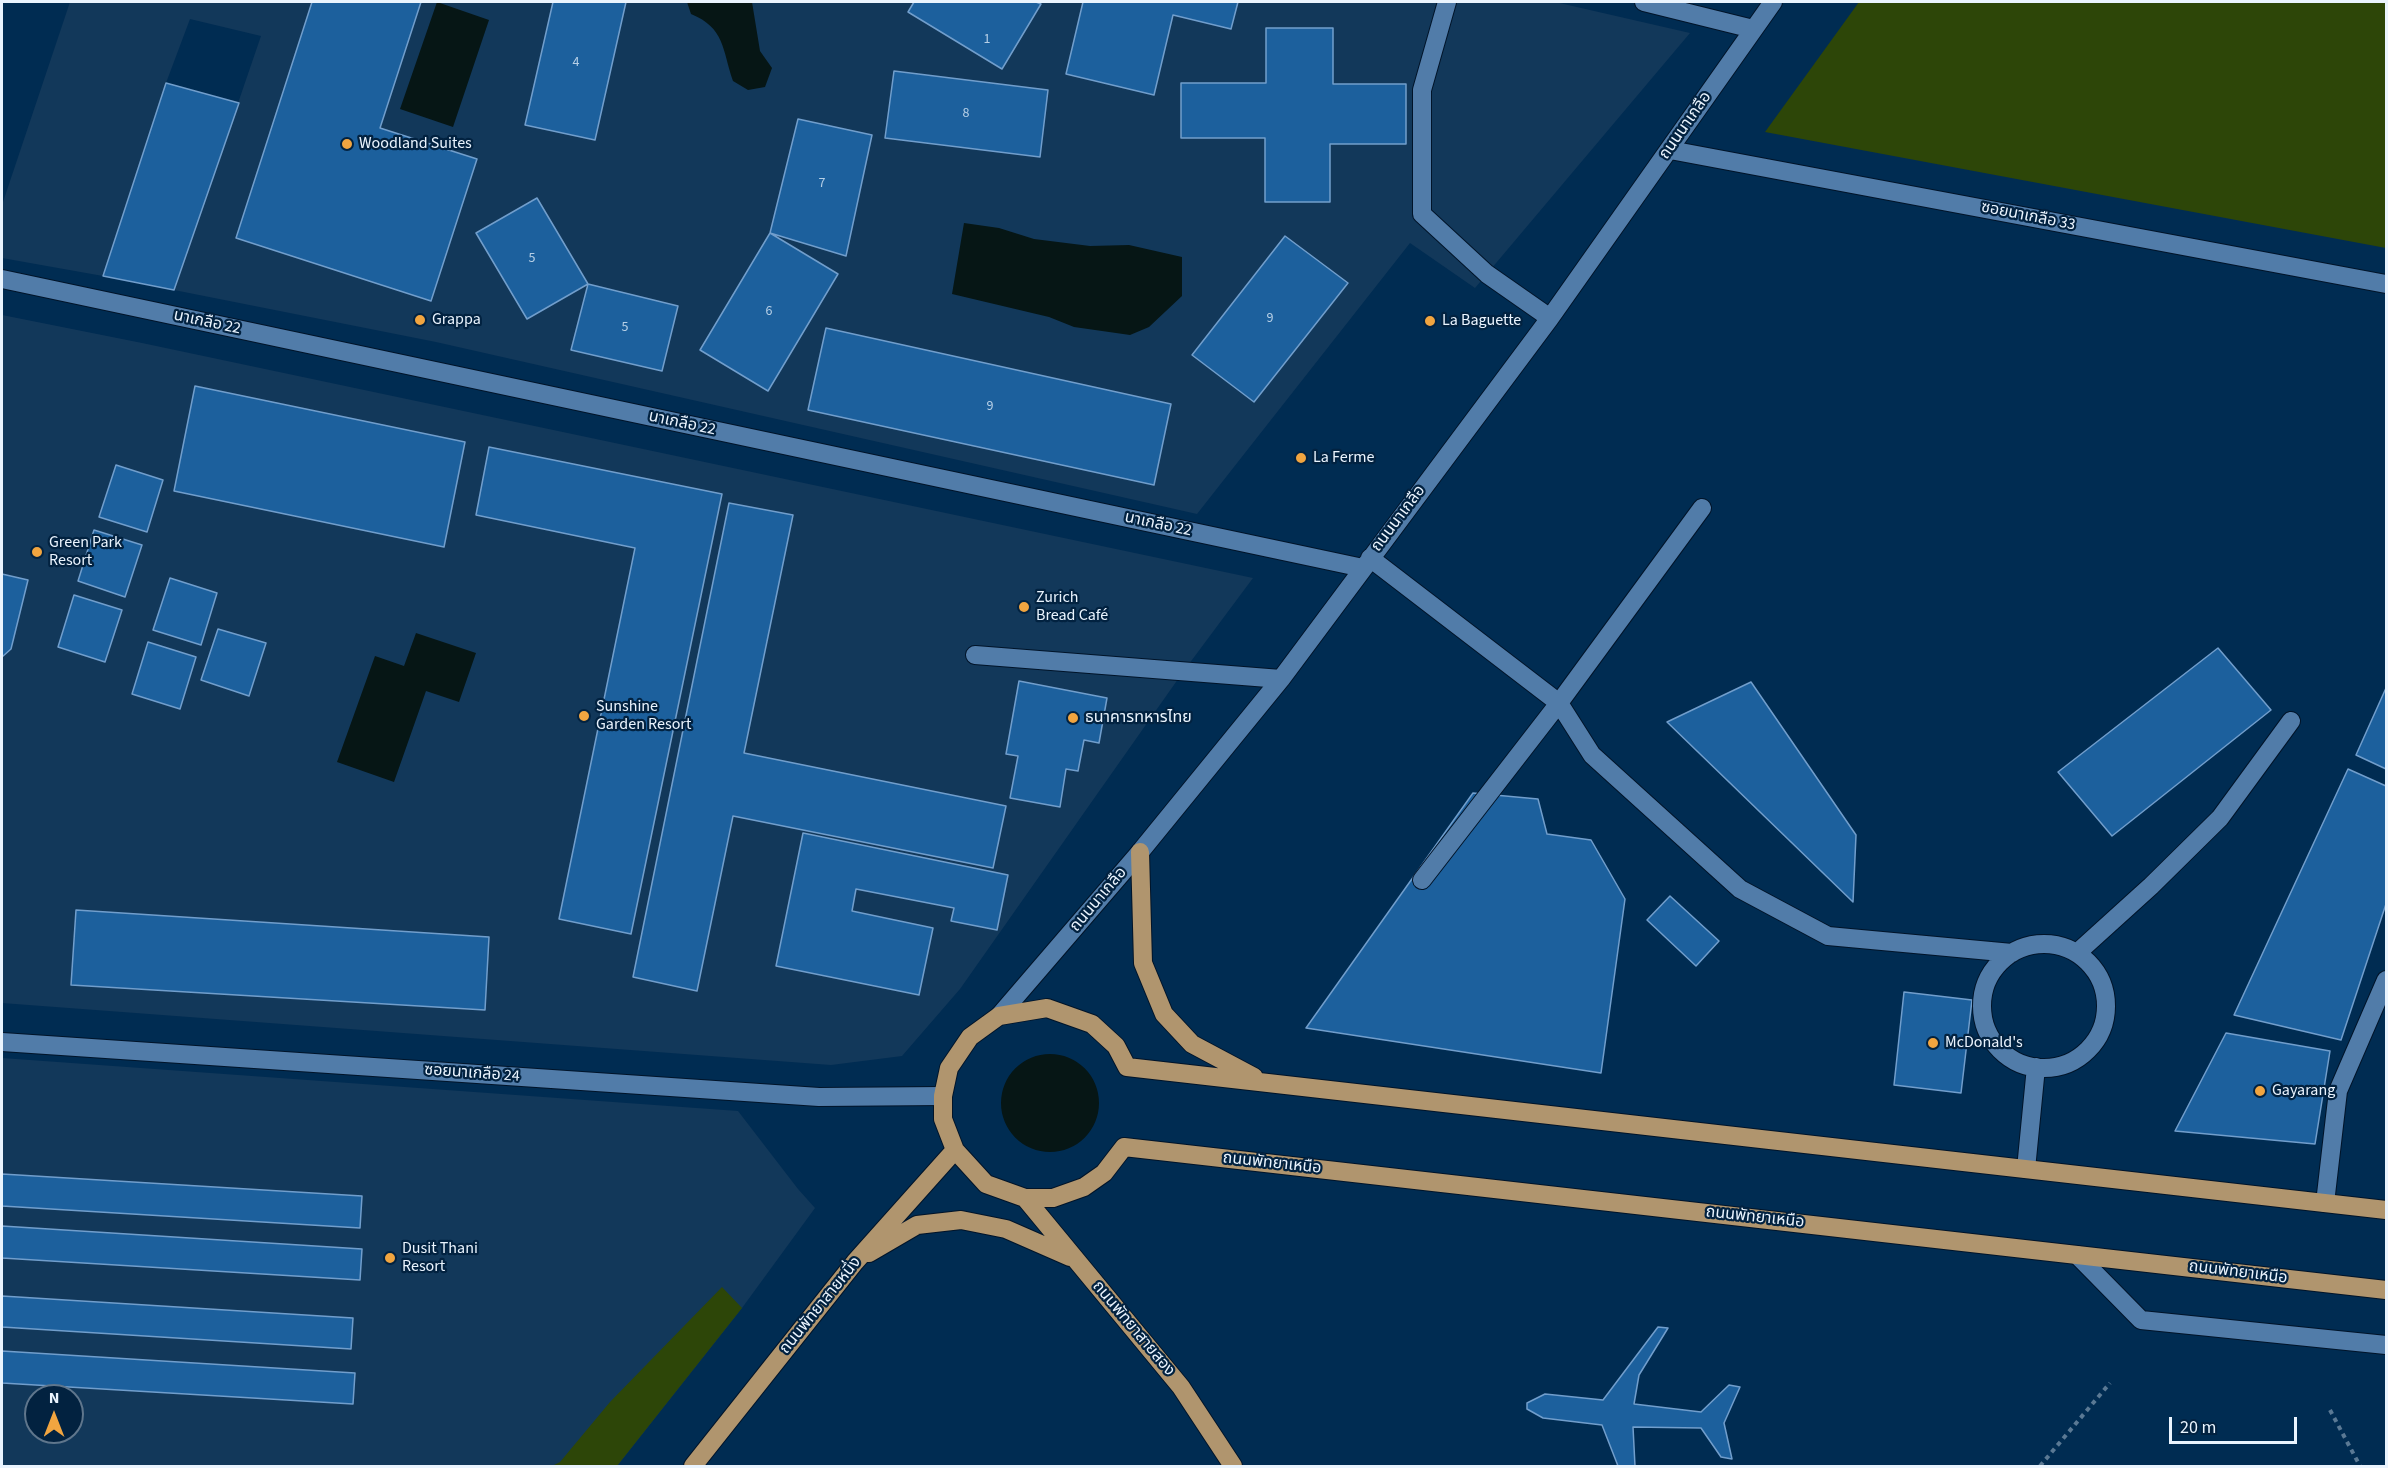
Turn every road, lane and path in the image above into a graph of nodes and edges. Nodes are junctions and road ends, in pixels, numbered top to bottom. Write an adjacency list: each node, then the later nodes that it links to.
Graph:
1 (1447, 2): 8 (street)
2 (1644, 2): 4 (street)
3 (1773, 2): 4 (street, ถนนนาเกลือ)
4 (1753, 29): 5 (street, ถนนนาเกลือ)
5 (1670, 150): 7 (street, ซอยนาเกลือ 33); 8 (street, ถนนนาเกลือ)
6 (2, 279): 10 (street, นาเกลือ 22)
7 (2386, 284)
8 (1550, 318): 10 (street, ถนนนาเกลือ)
9 (1702, 508): 13 (street)
10 (1366, 563): 12 (street, ถนนนาเกลือ); 13 (street)
11 (975, 655): 12 (street)
12 (1281, 679): 15 (street, ถนนนาเกลือ)
13 (1559, 703): 16 (street); 17 (street)
14 (2291, 721): 18 (street)
15 (1140, 852): 20 (street, ถนนนาเกลือ); 23 (main road)
16 (1422, 880)
17 (2012, 953): 18 (street); 22 (street)
18 (2077, 953): 22 (street)
19 (2386, 980): 28 (street)
20 (999, 1016): 23 (main road); 24 (main road)
21 (2, 1042): 24 (street, ซอยนาเกลือ 24)
22 (2036, 1067): 26 (street)
23 (1264, 1082): 26 (main road)
24 (943, 1096): 25 (main road)
25 (954, 1150): 27 (main road); 32 (main road, ถนนพัทยาสายหนึ่ง)
26 (2026, 1169): 28 (main road)
27 (1025, 1198): 30 (main road, ถนนพัทยาเหนือ); 31 (main road, ถนนพัทยาสายสอง)
28 (2325, 1203): 29 (main road)
29 (2386, 1210)
30 (2077, 1255): 33 (main road, ถนนพัทยาเหนือ); 34 (street)
31 (1075, 1258): 32 (main road); 38 (main road, ถนนพัทยาสายสอง)
32 (855, 1262): 37 (main road, ถนนพัทยาสายหนึ่ง)
33 (2386, 1290)
34 (2386, 1345)
35 (2110, 1383): 39 (path)
36 (2330, 1410): 40 (path)
37 (693, 1467)
38 (1233, 1467)
39 (2040, 1467)
40 (2360, 1467)

